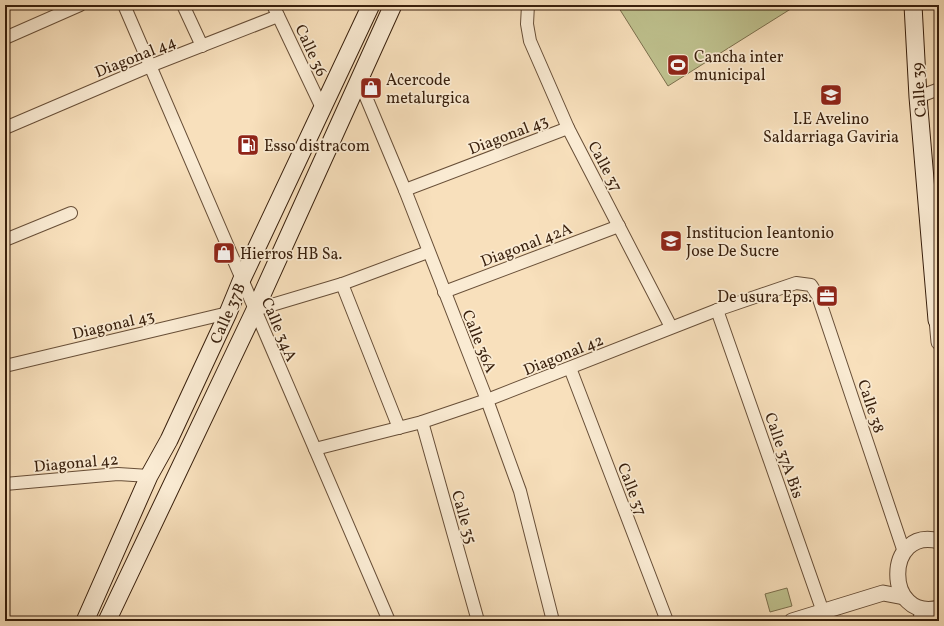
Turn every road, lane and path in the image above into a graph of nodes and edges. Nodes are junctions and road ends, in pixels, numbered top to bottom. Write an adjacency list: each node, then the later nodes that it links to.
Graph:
1 (80, 5): 10 (street)
2 (124, 5): 12 (street, Calle 34A)
3 (183, 5): 11 (street)
4 (273, 5): 9 (street, Calle 36)
5 (371, 5): 16 (main road, Calle 37B)
6 (392, 5): 13 (main road, Calle 37B)
7 (528, 5): 18 (street, Diagonal 43)
8 (913, 5): 15 (main road, Calle 39)
9 (278, 16): 11 (street, Diagonal 44); 16 (street, Calle 36)
10 (5, 38)
11 (202, 46): 12 (street, Diagonal 44)
12 (150, 66): 17 (street, Diagonal 44); 24 (street, Calle 34A)
13 (358, 78): 19 (street, Calle 36A); 28 (main road, Calle 37B)
14 (939, 89): 15 (street)
15 (918, 98): 31 (main road, Calle 39)
16 (322, 108): 24 (main road, Calle 37B)
17 (5, 128)
18 (568, 128): 19 (street, Diagonal 43); 21 (street, Calle 37)
19 (405, 190): 23 (street, Calle 36A)
20 (71, 213): 22 (street)
21 (619, 226): 27 (street, Diagonal 42A); 32 (street, Calle 37)
22 (5, 240)
23 (428, 252): 26 (street); 27 (street, Calle 36A)
24 (242, 279): 28 (street, Calle 34A); 30 (main road, Calle 37B)
25 (796, 283): 29 (street, Diagonal 42); 43 (street, Calle 38)
26 (342, 284): 28 (street); 38 (street)
27 (444, 292): 36 (street, Calle 36A)
28 (255, 310): 39 (street, Calle 34A); 51 (main road, Calle 37B)
29 (717, 310): 32 (street, Diagonal 42); 48 (street, Calle 37A Bis)
30 (228, 314): 34 (street, Diagonal 43); 40 (main road, Calle 37B)
31 (938, 322): 33 (street, Calle 39)
32 (671, 327): 35 (street, Diagonal 42)
33 (939, 342)
34 (5, 366)
35 (570, 368): 36 (street, Diagonal 42); 55 (street, Calle 37)
36 (487, 400): 37 (street, Diagonal 42); 54 (street, Calle 36A)
37 (422, 422): 38 (street, Diagonal 42); 53 (street, Calle 35)
38 (399, 428): 39 (street, Diagonal 42)
39 (315, 449): 52 (street, Calle 34A)
40 (149, 476): 41 (street, Diagonal 42); 50 (main road, Calle 37B)
41 (5, 484)
42 (939, 541): 43 (street)
43 (904, 552): 44 (street)
44 (896, 579): 45 (street); 46 (street)
45 (883, 594): 46 (street); 48 (street)
46 (904, 597): 49 (street)
47 (939, 608): 49 (street)
48 (823, 612): 56 (street)
49 (921, 615)
50 (85, 621)
51 (106, 621)
52 (389, 621)
53 (478, 621)
54 (553, 621)
55 (667, 621)
56 (792, 621)

